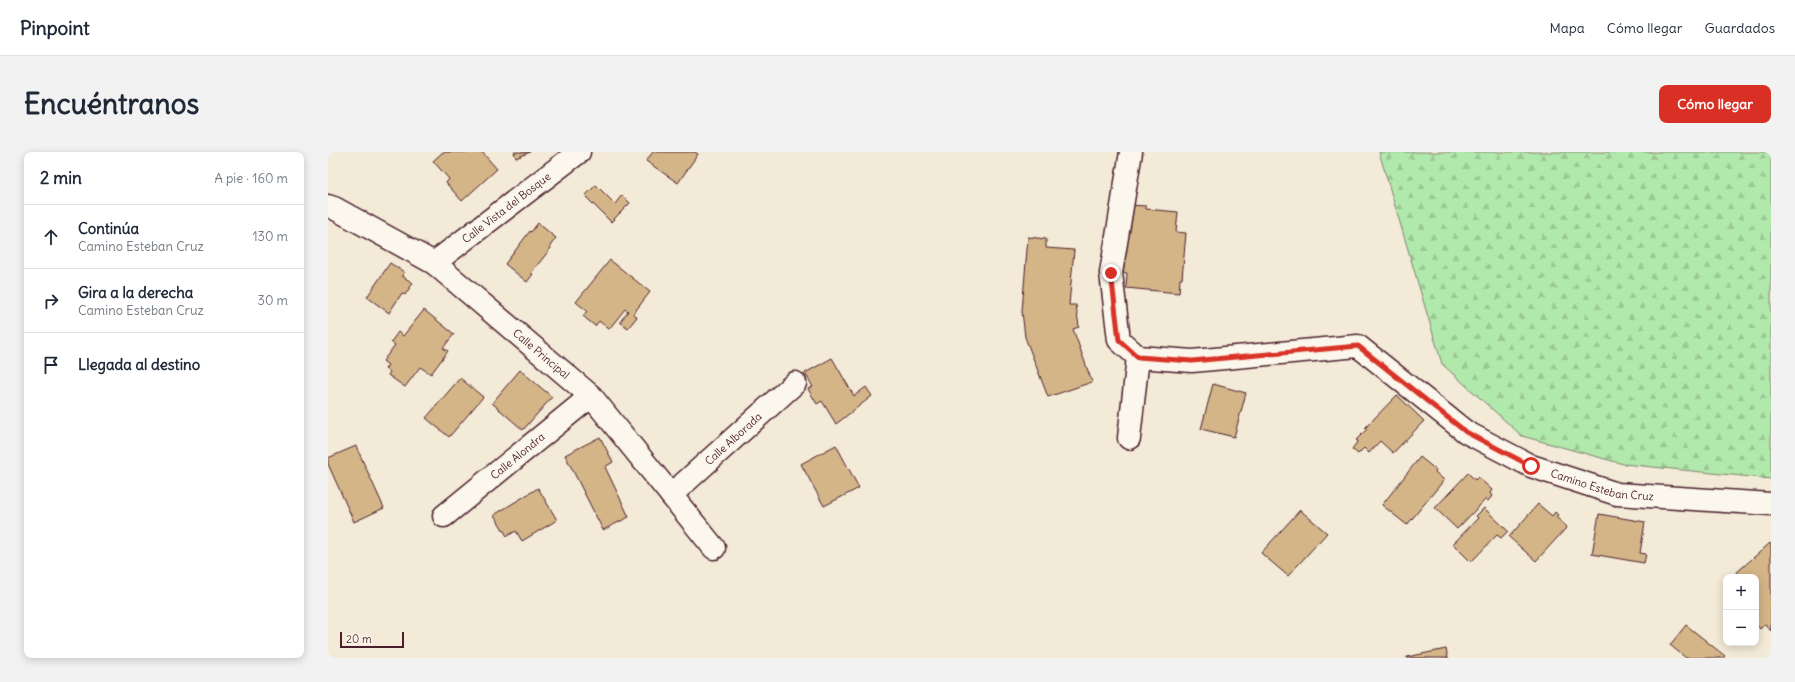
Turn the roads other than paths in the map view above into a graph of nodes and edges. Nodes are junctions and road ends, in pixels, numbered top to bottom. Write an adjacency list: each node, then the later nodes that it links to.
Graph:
1 (578, 152): 4 (street, Calle Vista del Bosque)
2 (1131, 152): 5 (street)
3 (328, 206): 4 (street, Calle Principal)
4 (434, 263): 7 (street, Calle Principal)
5 (1138, 357): 8 (street); 10 (street, Camino Esteban Cruz)
6 (795, 383): 9 (street, Calle Alborada)
7 (590, 396): 9 (street, Calle Principal); 11 (street, Calle Alondra)
8 (1129, 438)
9 (671, 495): 12 (street, Calle Principal)
10 (1771, 504)
11 (444, 516)
12 (714, 548)

